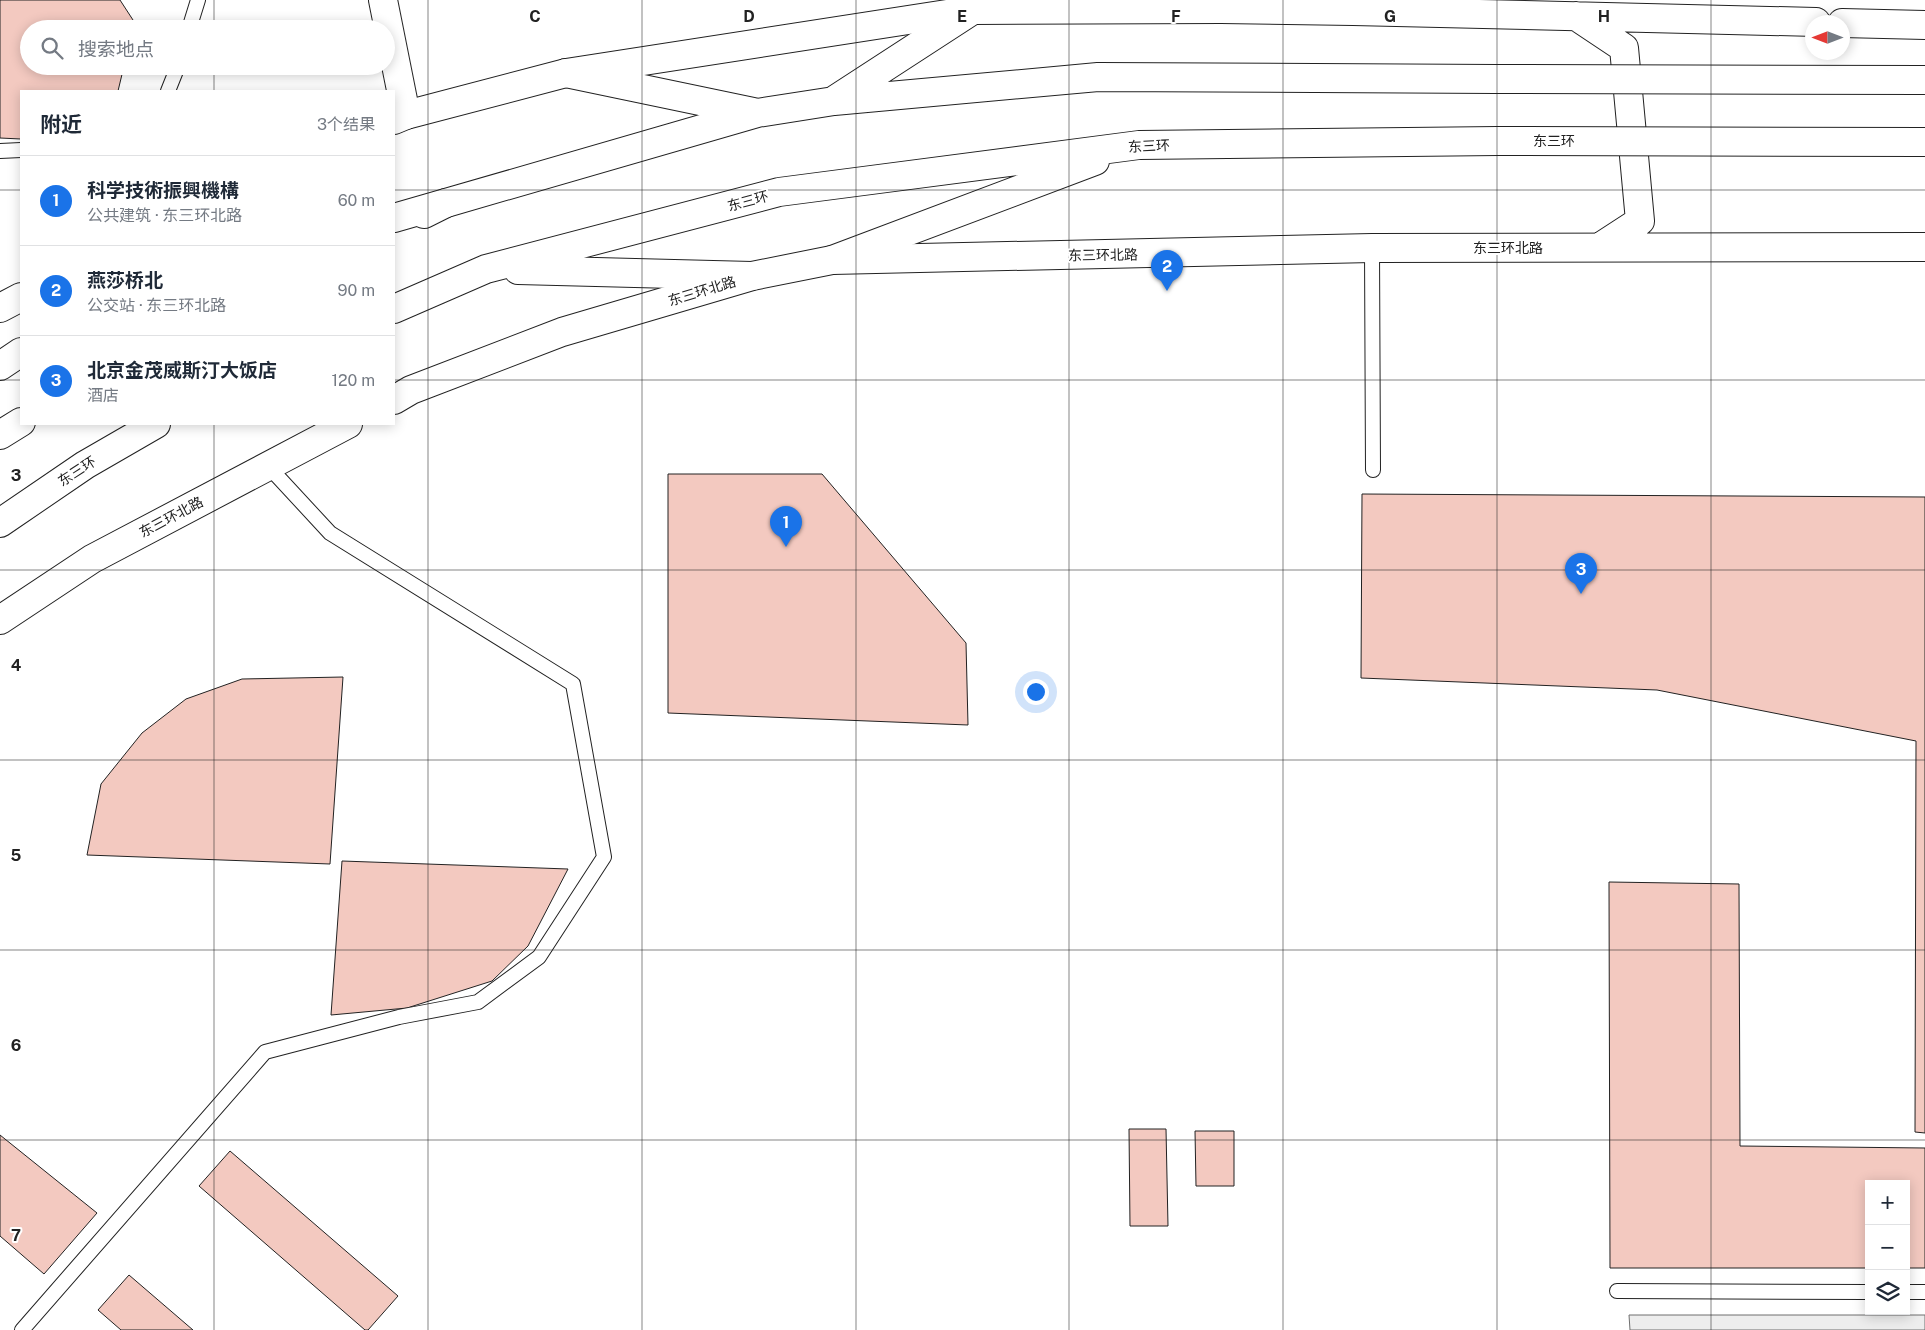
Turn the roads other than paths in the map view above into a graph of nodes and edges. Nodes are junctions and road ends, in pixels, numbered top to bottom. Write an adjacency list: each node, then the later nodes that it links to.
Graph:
1 (198, 0): 5 (lane)
2 (383, 0): 6 (main road)
3 (974, 10): 4 (main road); 10 (main road); 15 (main road)
4 (1576, 16): 7 (main road); 27 (main road)
5 (192, 20)
6 (386, 20)
7 (1805, 22)
8 (1850, 23): 9 (main road)
9 (1925, 25)
10 (566, 73): 16 (main road); 17 (main road)
11 (174, 75): 14 (lane)
12 (394, 75): 17 (main road)
13 (1925, 80): 15 (main road, bridge)
14 (168, 90)
15 (834, 101): 16 (main road)
16 (757, 113): 22 (main road)
17 (400, 118)
18 (1925, 142): 19 (main road, 东三环, bridge)
19 (1140, 145): 28 (main road); 29 (main road, 东三环)
20 (20, 150): 21 (lane)
21 (0, 151)
22 (446, 203): 23 (main road); 24 (main road)
23 (395, 218)
24 (395, 228)
25 (1925, 247): 27 (main road, 东三环北路)
26 (1372, 248): 27 (main road, 东三环北路); 28 (main road, 东三环北路); 42 (lane)
27 (1600, 248)
28 (832, 260): 30 (main road, 东三环北路)
29 (486, 270): 30 (main road); 33 (main road, 东三环)
30 (752, 276): 36 (main road, 东三环北路)
31 (20, 298): 32 (main road)
32 (0, 308)
33 (395, 309)
34 (20, 353): 35 (main road)
35 (0, 366)
36 (395, 399)
37 (20, 423): 40 (main road)
38 (154, 425): 43 (main road, 东三环)
39 (346, 425): 41 (main road, 东三环北路)
40 (0, 435)
41 (268, 466): 44 (main road, 东三环北路); 49 (lane)
42 (1373, 470)
43 (0, 523)
44 (0, 620)
45 (1617, 1291): 46 (lane)
46 (1865, 1292)
47 (1910, 1292): 48 (lane)
48 (1925, 1292)
49 (22, 1330)

